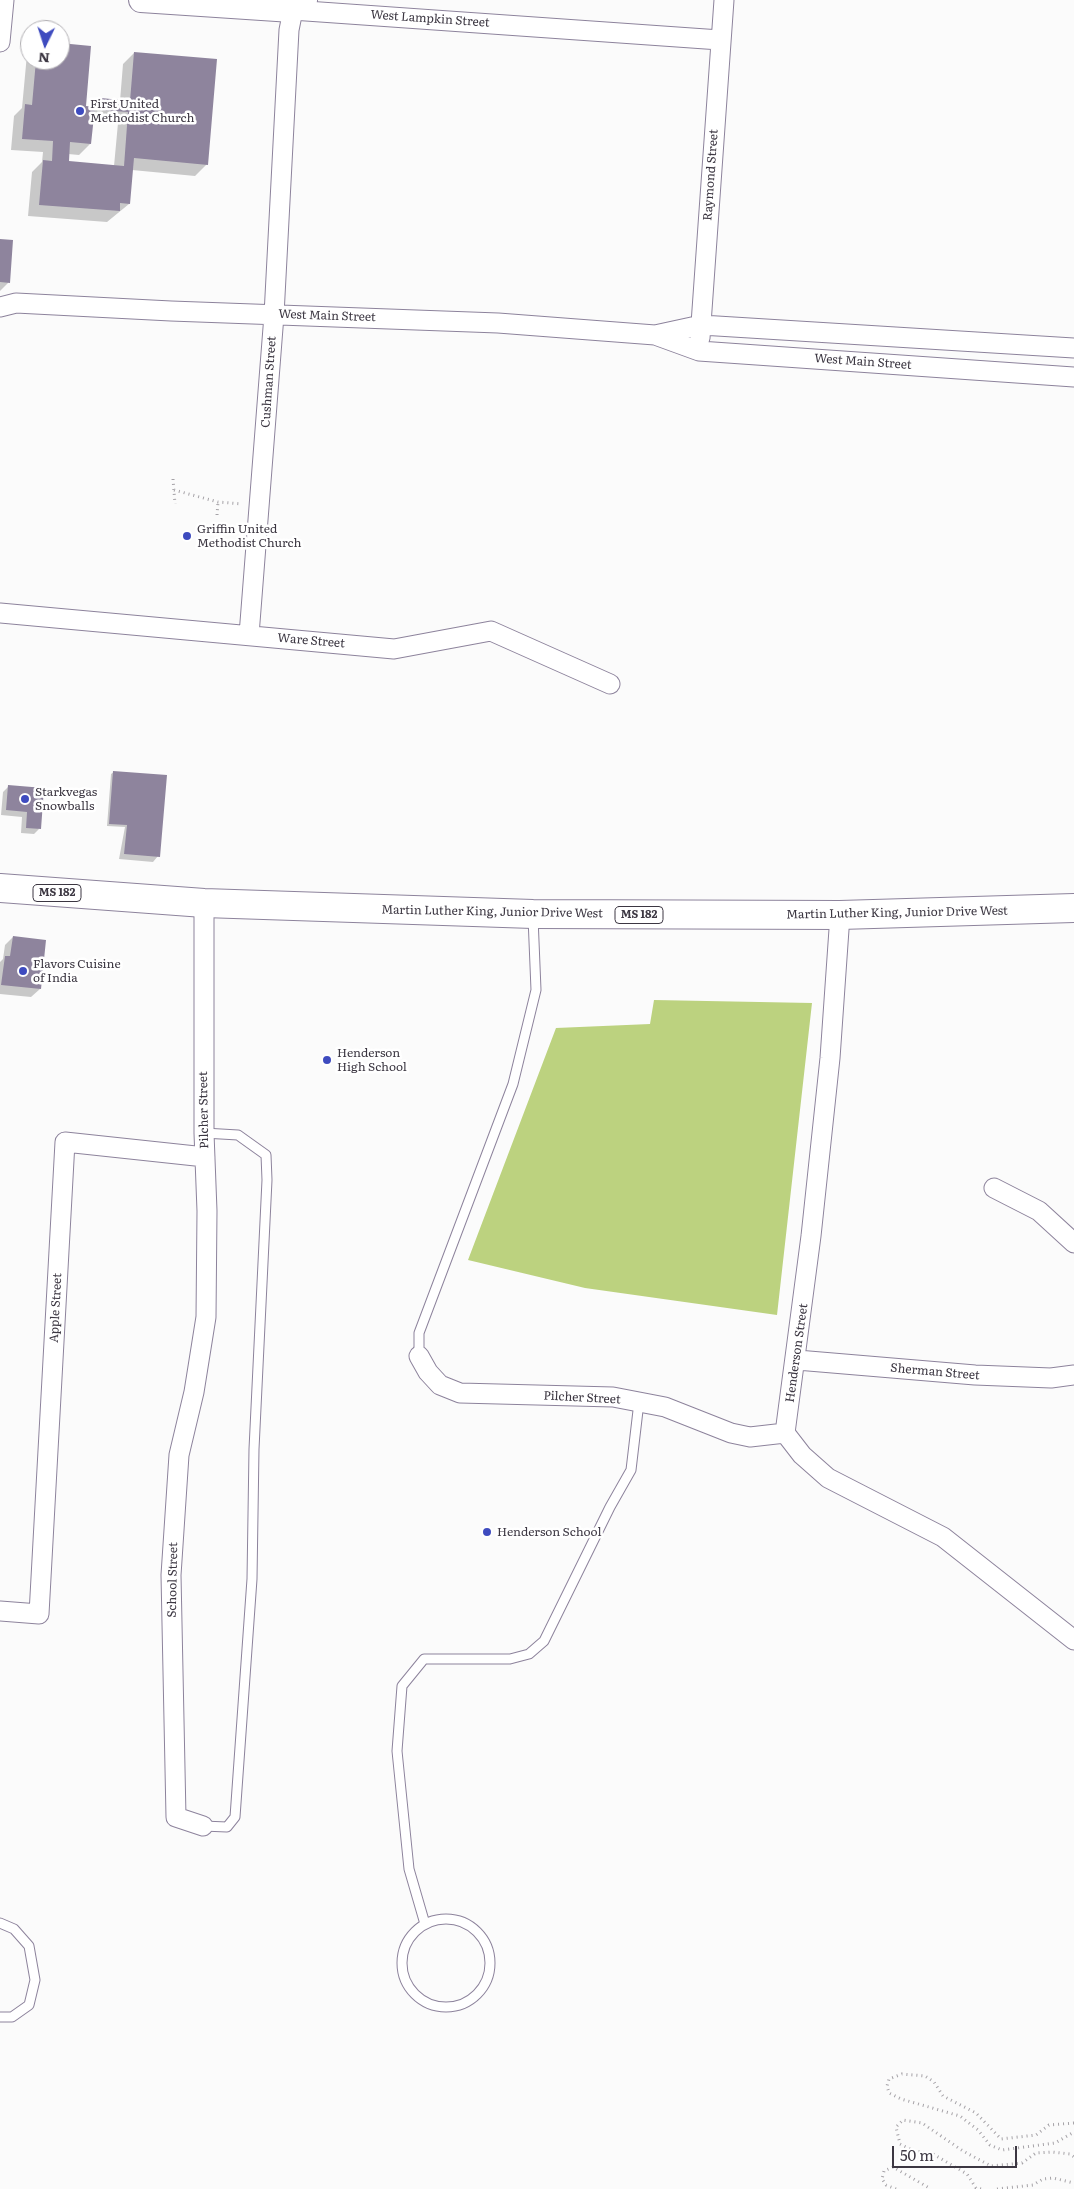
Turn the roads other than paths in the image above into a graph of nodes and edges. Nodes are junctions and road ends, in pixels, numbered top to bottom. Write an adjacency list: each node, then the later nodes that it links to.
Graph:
1 (4, 0): 6 (street)
2 (141, 0): 4 (street, West Lampkin Street)
3 (724, 0): 5 (street, Raymond Street)
4 (297, 3): 5 (street, West Lampkin Street); 8 (street, Cushman Street)
5 (720, 40): 9 (street, Raymond Street)
6 (0, 42)
7 (0, 307): 8 (street, West Main Street)
8 (274, 315): 10 (street, West Main Street); 15 (street, Cushman Street)
9 (701, 325): 10 (street, West Main Street); 11 (street, West Main Street); 12 (street, Raymond Street)
10 (655, 335): 12 (street, West Main Street)
11 (1074, 348)
12 (699, 351): 13 (street, West Main Street)
13 (1074, 376)
14 (0, 613): 15 (street, Ware Street)
15 (249, 635): 16 (street, Ware Street)
16 (610, 684)
17 (0, 888): 18 (main road, Martin Luther King, Junior Drive West / MS 182)
18 (204, 903): 20 (main road, Martin Luther King, Junior Drive West / MS 182); 22 (street, Pilcher Street)
19 (1074, 908): 21 (main road, Martin Luther King, Junior Drive West / MS 182)
20 (533, 914): 21 (main road, Martin Luther King, Junior Drive West / MS 182); 27 (lane)
21 (840, 915): 28 (street, Henderson Street)
22 (204, 1133): 23 (street, Pilcher Street); 34 (lane)
23 (205, 1157): 26 (street, Pilcher Street); 32 (street, Apple Street)
24 (994, 1188): 25 (street)
25 (1074, 1243)
26 (206, 1317): 34 (street, School Street)
27 (419, 1356): 30 (street, Pilcher Street)
28 (796, 1360): 29 (street, Sherman Street); 31 (street, Henderson Street)
29 (1074, 1375)
30 (639, 1402): 31 (street, Pilcher Street); 36 (lane)
31 (785, 1432): 33 (street)
32 (0, 1611)
33 (1074, 1640)
34 (203, 1826)
35 (0, 1922): 37 (lane)
36 (425, 1924): 36 (lane)
37 (0, 2017)

